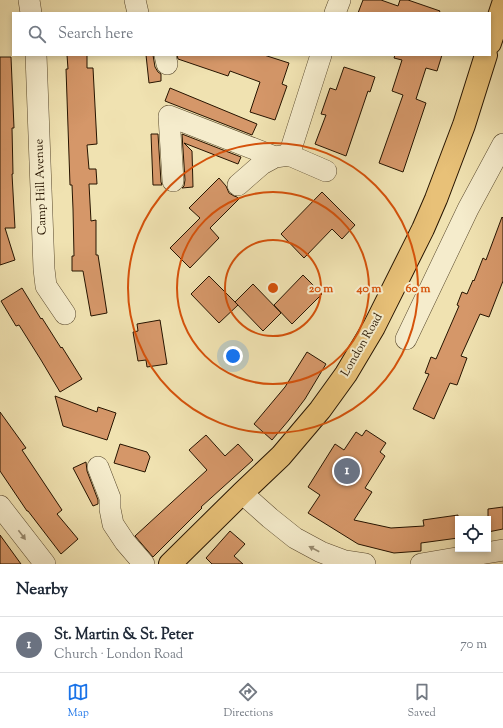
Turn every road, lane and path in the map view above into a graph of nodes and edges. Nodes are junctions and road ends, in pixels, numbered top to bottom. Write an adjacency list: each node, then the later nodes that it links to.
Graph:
1 (29, 0): 5 (street)
2 (135, 0): 6 (street)
3 (340, 0): 7 (street)
4 (501, 5): 8 (main road)
5 (31, 12)
6 (138, 12)
7 (335, 12)
8 (491, 40)
9 (36, 56): 17 (street, Camp Hill Avenue)
10 (321, 56): 13 (street)
11 (486, 56): 20 (main road, London Road)
12 (503, 144): 18 (street)
13 (282, 156): 14 (street); 15 (street); 16 (street)
14 (326, 170)
15 (173, 181)
16 (238, 185)
17 (65, 314)
18 (406, 339)
19 (98, 467): 24 (street)
20 (242, 493): 25 (main road, London Road); 26 (street, one-way to 20)
21 (0, 506): 23 (street, one-way to 23)
22 (503, 550): 27 (street)
23 (45, 564)
24 (144, 564)
25 (170, 564)
26 (365, 564)
27 (420, 564)

